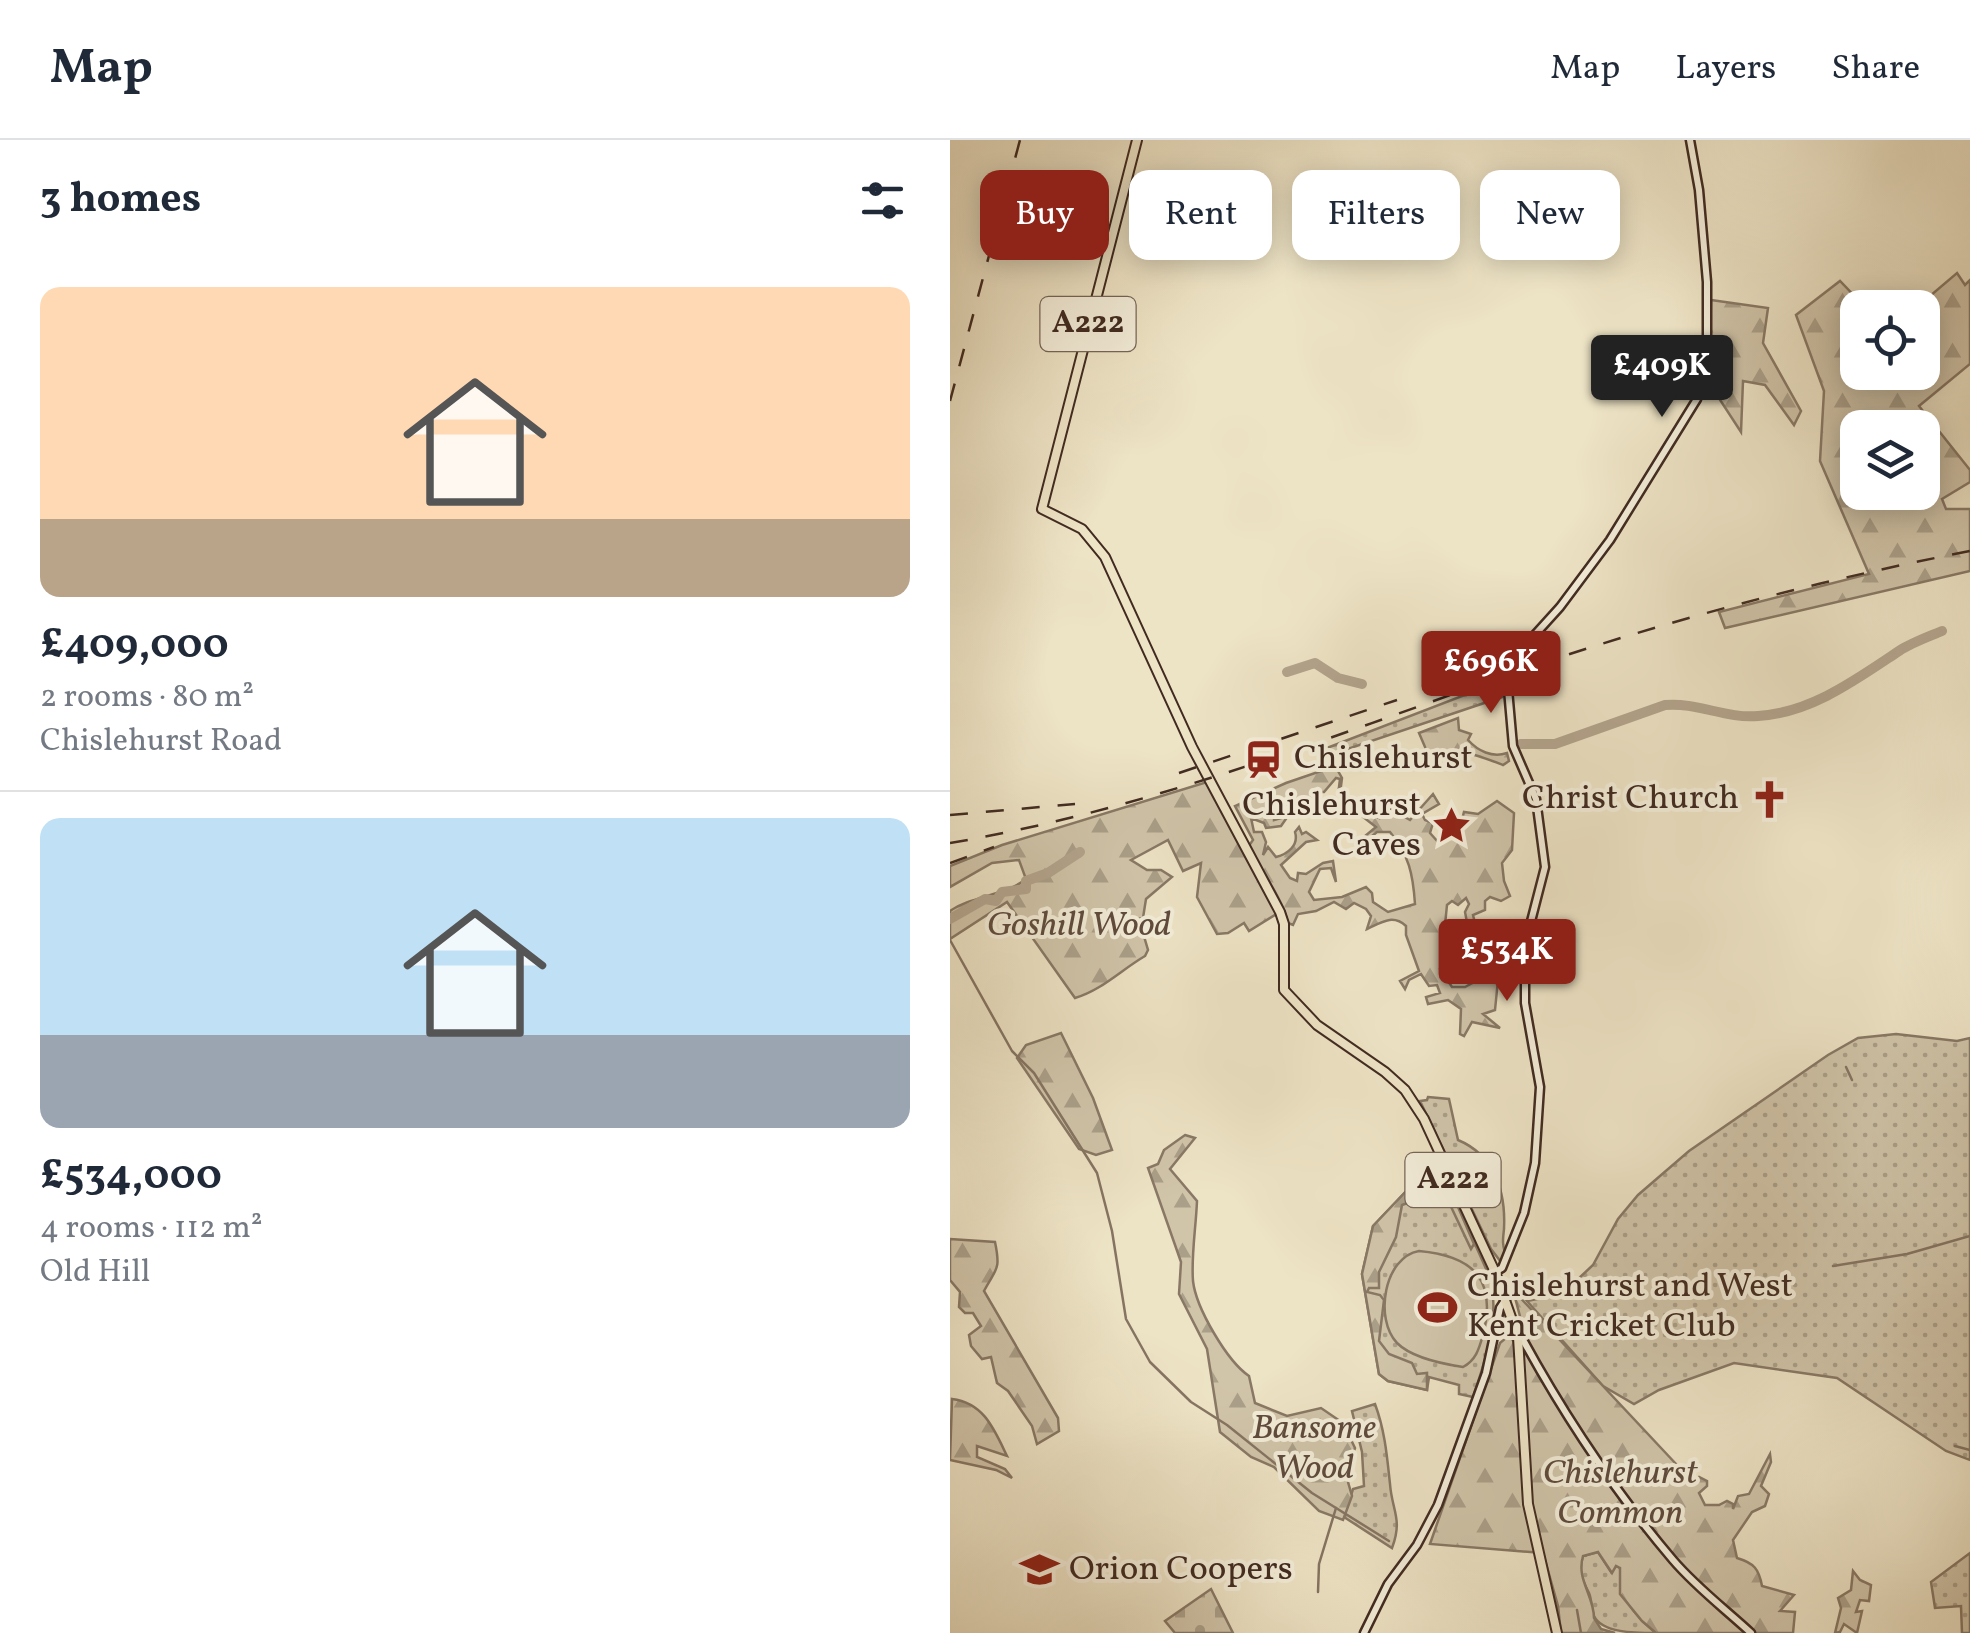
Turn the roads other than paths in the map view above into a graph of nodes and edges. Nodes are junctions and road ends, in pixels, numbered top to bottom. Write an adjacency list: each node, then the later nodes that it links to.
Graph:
1 (1137, 140): 3 (main road, A222)
2 (1690, 140): 3 (main road)
3 (1495, 1272): 4 (main road, A222)
4 (1506, 1298): 5 (main road, A222); 6 (main road)
5 (1518, 1337): 7 (main road, A222); 8 (main road)
6 (1364, 1633)
7 (1557, 1633)
8 (1751, 1633)

